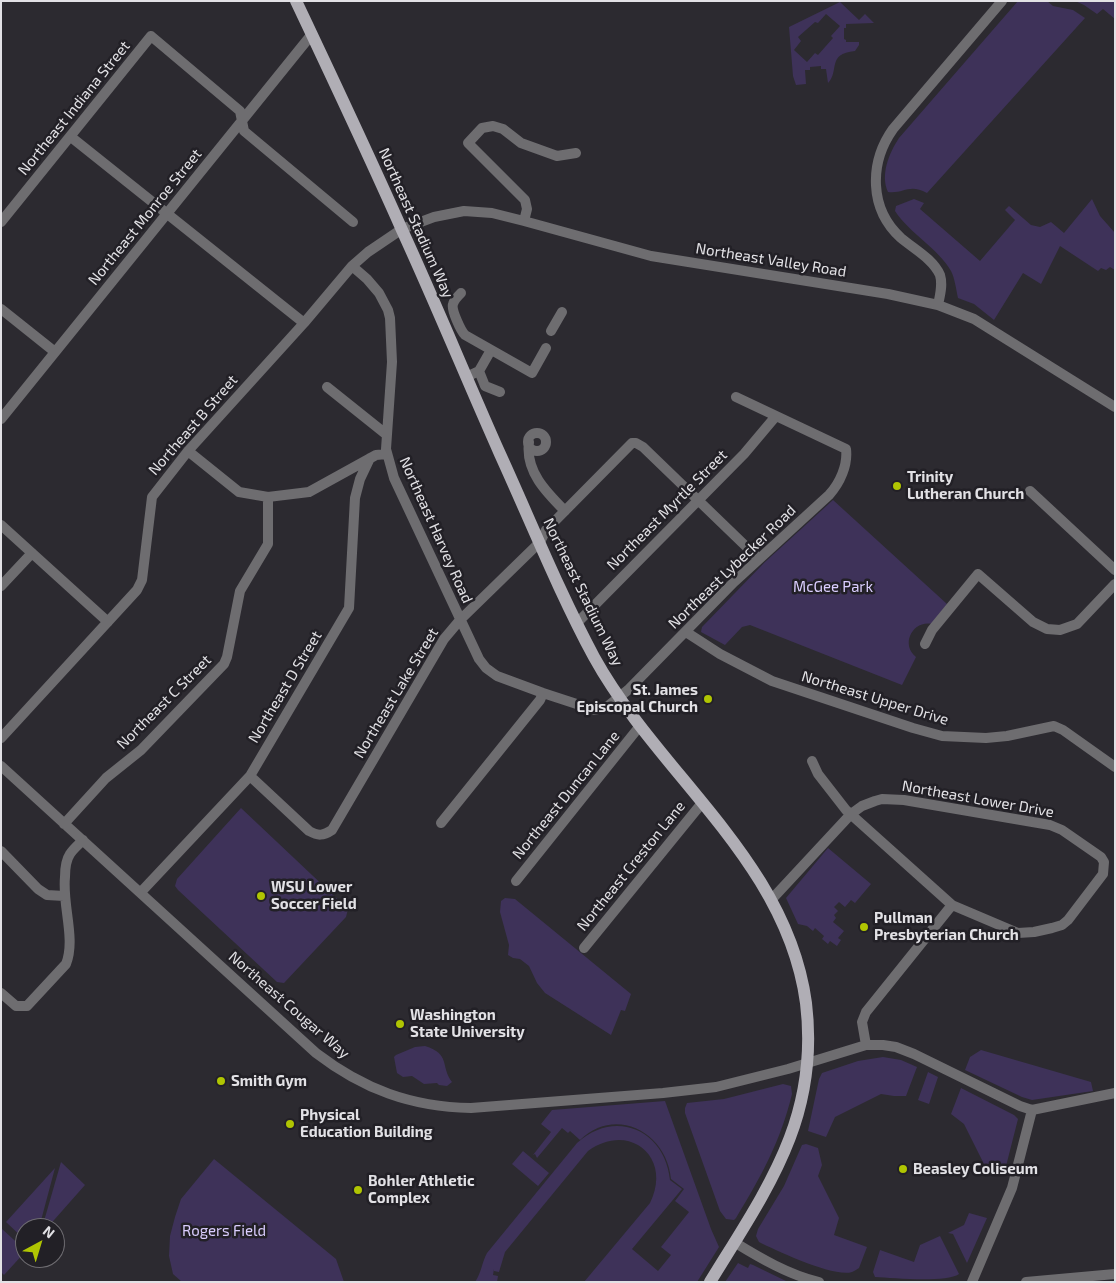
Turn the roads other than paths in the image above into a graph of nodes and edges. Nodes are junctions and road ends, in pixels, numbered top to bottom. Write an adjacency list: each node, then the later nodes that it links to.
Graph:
1 (296, 1): 3 (main road, Northeast Stadium Way)
2 (1002, 1): 16 (street)
3 (312, 34): 4 (street, Northeast Monroe Street); 13 (main road, Northeast Stadium Way)
4 (242, 120): 5 (street, Northeast Indiana Street); 9 (street, Northeast Monroe Street); 12 (street)
5 (71, 137): 8 (street, Northeast Indiana Street); 9 (street)
6 (576, 153): 10 (street)
7 (1, 204): 8 (street)
8 (10, 211): 11 (street, Northeast Indiana Street)
9 (167, 214): 19 (street); 23 (street, Northeast Monroe Street)
10 (524, 221): 13 (street, Northeast Valley Road); 16 (street, Northeast Valley Road)
11 (1, 222)
12 (352, 222)
13 (402, 229): 14 (street, Northeast B Street); 25 (main road, Northeast Stadium Way)
14 (352, 266): 19 (street, Northeast B Street); 32 (street, Northeast Harvey Road)
15 (460, 293): 22 (street)
16 (938, 305): 29 (street, Northeast Valley Road)
17 (1, 309): 23 (street)
18 (562, 312): 20 (street)
19 (304, 323): 34 (street, Northeast B Street)
20 (551, 331)
21 (546, 348): 22 (street)
22 (491, 350): 24 (street)
23 (55, 352): 31 (street, Northeast Monroe Street)
24 (478, 371): 25 (street); 27 (street)
25 (466, 377): 42 (main road, Northeast Stadium Way)
26 (327, 387): 32 (street)
27 (500, 392)
28 (736, 397): 30 (street)
29 (1115, 407)
30 (776, 416): 39 (street, Northeast Myrtle Street); 44 (street, Northeast Lybecker Road)
31 (1, 419)
32 (387, 435): 35 (street, Northeast Harvey Road)
33 (528, 442): 40 (street)
34 (188, 451): 38 (street); 49 (street, Northeast B Street)
35 (387, 454): 36 (street); 48 (street, Northeast Harvey Road)
36 (370, 458): 38 (street); 60 (street, Northeast D Street)
37 (1030, 491): 45 (street)
38 (268, 497): 64 (street, Northeast C Street)
39 (698, 499): 40 (street, Northeast Lake Street); 44 (street); 50 (street, Northeast Myrtle Street)
40 (565, 511): 42 (street, Northeast Lake Street)
41 (1, 526): 43 (street)
42 (540, 542): 48 (street, Northeast Lake Street); 50 (main road, Northeast Stadium Way)
43 (32, 553): 47 (street); 49 (street)
44 (758, 558): 51 (street, Northeast Lybecker Road)
45 (1115, 570)
46 (1115, 584): 52 (street)
47 (1, 586)
48 (460, 620): 53 (street, Northeast Harvey Road); 60 (street, Northeast Lake Street)
49 (108, 622): 56 (street, Northeast B Street)
50 (577, 623): 54 (main road, Northeast Stadium Way)
51 (686, 632): 54 (street, Northeast Lybecker Road); 59 (street, Northeast Upper Drive)
52 (925, 644)
53 (543, 693): 54 (street, Northeast Harvey Road); 63 (street)
54 (619, 698): 55 (main road, Northeast Stadium Way)
55 (639, 727): 61 (main road, Northeast Stadium Way); 67 (street, Northeast Duncan Lane)
56 (1, 738)
57 (812, 761): 62 (street)
58 (1, 766): 64 (street, Northeast Cougar Way)
59 (1115, 767)
60 (250, 776): 68 (street, Northeast D Street)
61 (702, 803): 70 (main road, Northeast Stadium Way); 72 (street, Northeast Creston Lane)
62 (851, 814): 70 (street, Northeast Lower Drive); 71 (street); 71 (street, Northeast Lower Drive)
63 (441, 823)
64 (64, 824): 65 (street, Northeast Cougar Way)
65 (83, 840): 68 (street, Northeast Cougar Way); 69 (street)
66 (1, 851): 69 (street)
67 (516, 881)
68 (141, 892): 75 (street, Northeast Cougar Way)
69 (64, 896): 73 (street)
70 (772, 899): 75 (main road, Northeast Stadium Way)
71 (952, 905): 74 (street)
72 (584, 948)
73 (1, 993)
74 (866, 1045): 75 (street, Northeast Cougar Way); 77 (street, Northeast Cougar Way)
75 (807, 1064): 78 (main road, Northeast Stadium Way)
76 (1115, 1093): 77 (street)
77 (1032, 1110): 82 (street)
78 (734, 1242): 80 (main road, Northeast Stadium Way); 81 (street)
79 (1115, 1274): 83 (street)
80 (710, 1282)
81 (819, 1282)
82 (972, 1282)
83 (1026, 1282)

